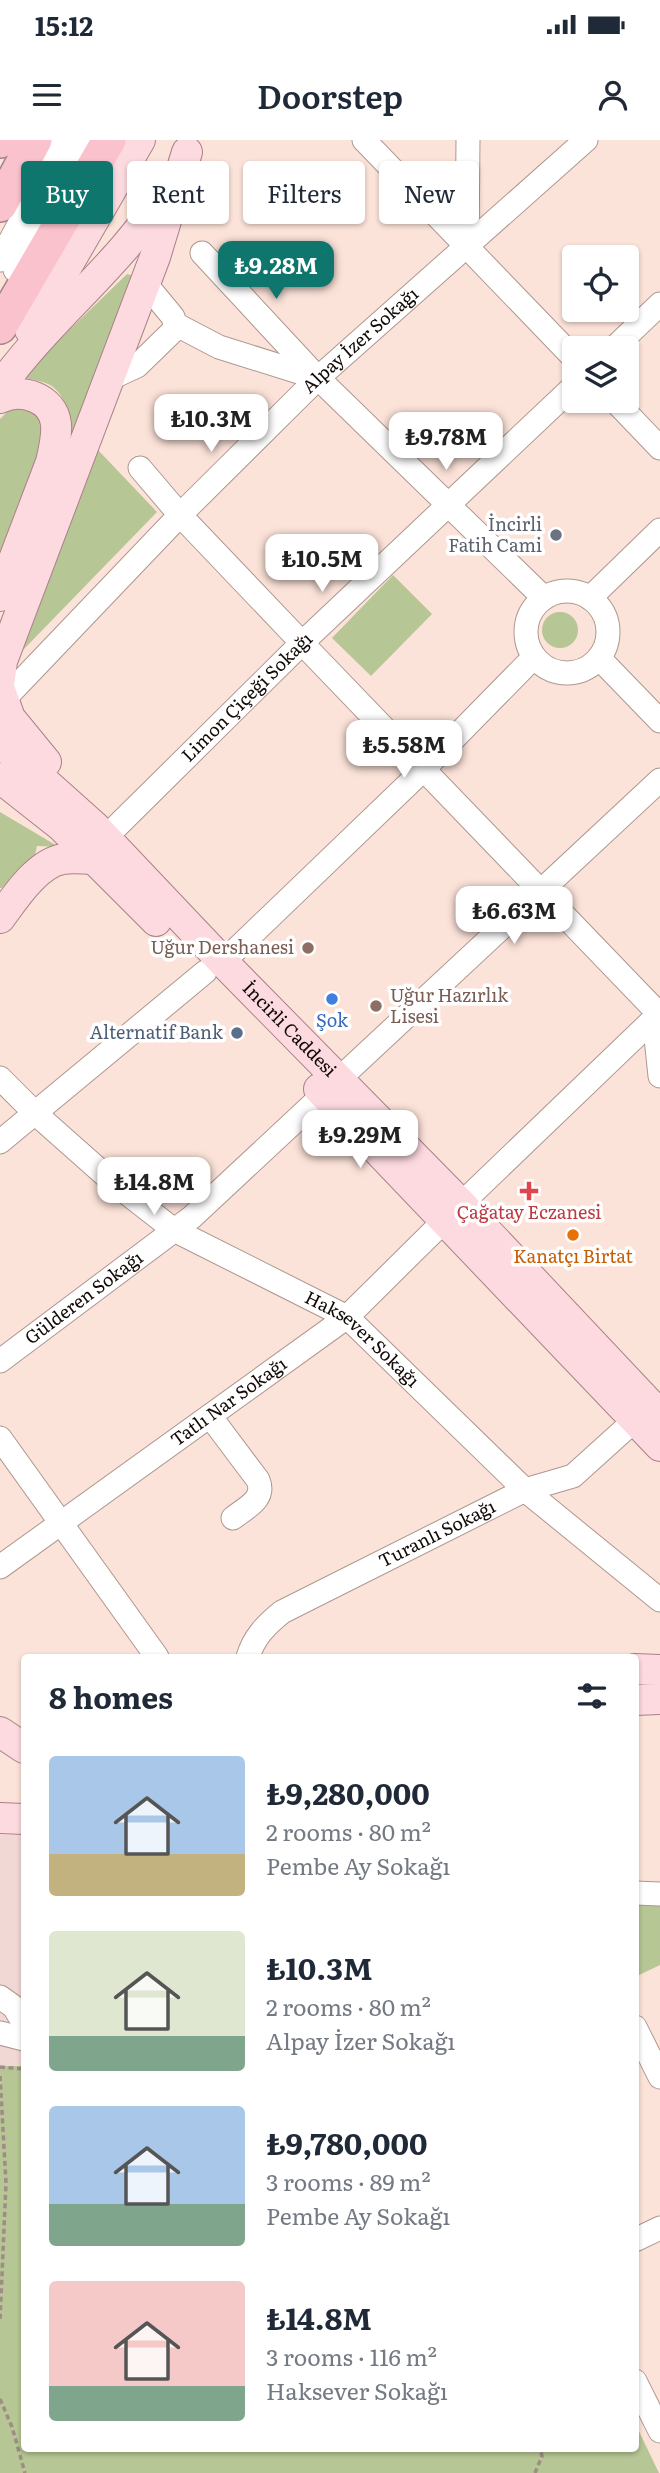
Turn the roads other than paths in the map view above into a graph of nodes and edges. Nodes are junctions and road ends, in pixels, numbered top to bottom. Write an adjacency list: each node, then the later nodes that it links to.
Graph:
1 (35, 140): 10 (highway)
2 (64, 140): 13 (street)
3 (85, 140): 15 (street)
4 (108, 140): 18 (highway)
5 (140, 140): 23 (main road)
6 (364, 140): 11 (street)
7 (468, 140): 11 (street)
8 (586, 140): 11 (street, Alpay İzer Sokağı)
9 (189, 146): 14 (main road); 23 (main road)
10 (0, 205)
11 (467, 246): 20 (street); 21 (street, Alpay İzer Sokağı)
12 (202, 253): 21 (street)
13 (0, 260)
14 (145, 283): 17 (street); 22 (main road)
15 (0, 297)
16 (660, 303): 19 (street)
17 (175, 324): 21 (street); 22 (street)
18 (0, 327)
19 (626, 336)
20 (562, 345)
21 (318, 378): 29 (street); 30 (street, Alpay İzer Sokağı)
22 (109, 379): 38 (main road)
23 (0, 384)
24 (562, 397): 29 (street, Limon Çiçeği Sokağı)
25 (0, 398): 32 (main road)
26 (626, 413): 27 (street)
27 (660, 448)
28 (140, 468): 30 (street)
29 (448, 505): 33 (street); 35 (street, Limon Çiçeği Sokağı)
30 (180, 515): 35 (street); 38 (street, Alpay İzer Sokağı)
31 (660, 530): 34 (street)
32 (0, 596)
33 (544, 598): 34 (street); 36 (street)
34 (590, 598): 37 (street)
35 (302, 643): 41 (street); 44 (street, Limon Çiçeği Sokağı)
36 (534, 657): 37 (street); 41 (street)
37 (599, 658): 39 (street)
38 (1, 691): 44 (main road)
39 (660, 721)
40 (0, 742): 44 (main road, İncirli Caddesi)
41 (424, 769): 45 (street); 47 (street)
42 (0, 778): 44 (main road, İncirli Caddesi)
43 (660, 780): 45 (street, Gülderen Sokağı)
44 (98, 841): 46 (main road); 47 (main road, İncirli Caddesi)
45 (541, 890): 48 (street); 51 (street, Gülderen Sokağı)
46 (0, 918)
47 (214, 967): 51 (main road, İncirli Caddesi); 52 (street)
48 (658, 1015): 49 (street); 54 (street, Tatlı Nar Sokağı)
49 (660, 1076)
50 (0, 1078): 52 (street, Haksever Sokağı)
51 (331, 1087): 54 (main road, İncirli Caddesi); 55 (street, Gülderen Sokağı)
52 (36, 1114): 53 (street); 55 (street, Haksever Sokağı)
53 (0, 1142)
54 (453, 1213): 56 (street, Tatlı Nar Sokağı); 58 (main road, İncirli Caddesi)
55 (174, 1230): 56 (street, Haksever Sokağı); 57 (street, Gülderen Sokağı)
56 (347, 1317): 59 (street, Tatlı Nar Sokağı); 62 (street, Haksever Sokağı)
57 (0, 1360)
58 (651, 1409): 61 (main road, İncirli Caddesi); 62 (street, Turanlı Sokağı)
59 (210, 1416): 63 (street); 64 (street, Tatlı Nar Sokağı)
60 (0, 1438): 64 (street)
61 (660, 1446)
62 (525, 1490): 66 (street, Haksever Sokağı); 68 (street, Turanlı Sokağı)
63 (233, 1518)
64 (60, 1524): 65 (street, Tatlı Nar Sokağı); 67 (street)
65 (0, 1567)
66 (660, 1600)
67 (155, 1654)
68 (249, 1654)
69 (639, 1674): 70 (main road)
70 (654, 1693)
71 (0, 1732): 72 (main road)
72 (21, 1746)
73 (21, 1748): 74 (main road)
74 (0, 1752)
75 (0, 1818): 76 (main road)
76 (21, 1819)
77 (639, 1893): 78 (street)
78 (660, 1894)
79 (0, 1997): 80 (street)
80 (21, 2019)
81 (0, 2032): 83 (street)
82 (639, 2034): 84 (street)
83 (21, 2038)
84 (660, 2077)
85 (660, 2228): 86 (street)
86 (639, 2237)
87 (639, 2389): 88 (street)
88 (660, 2431)

